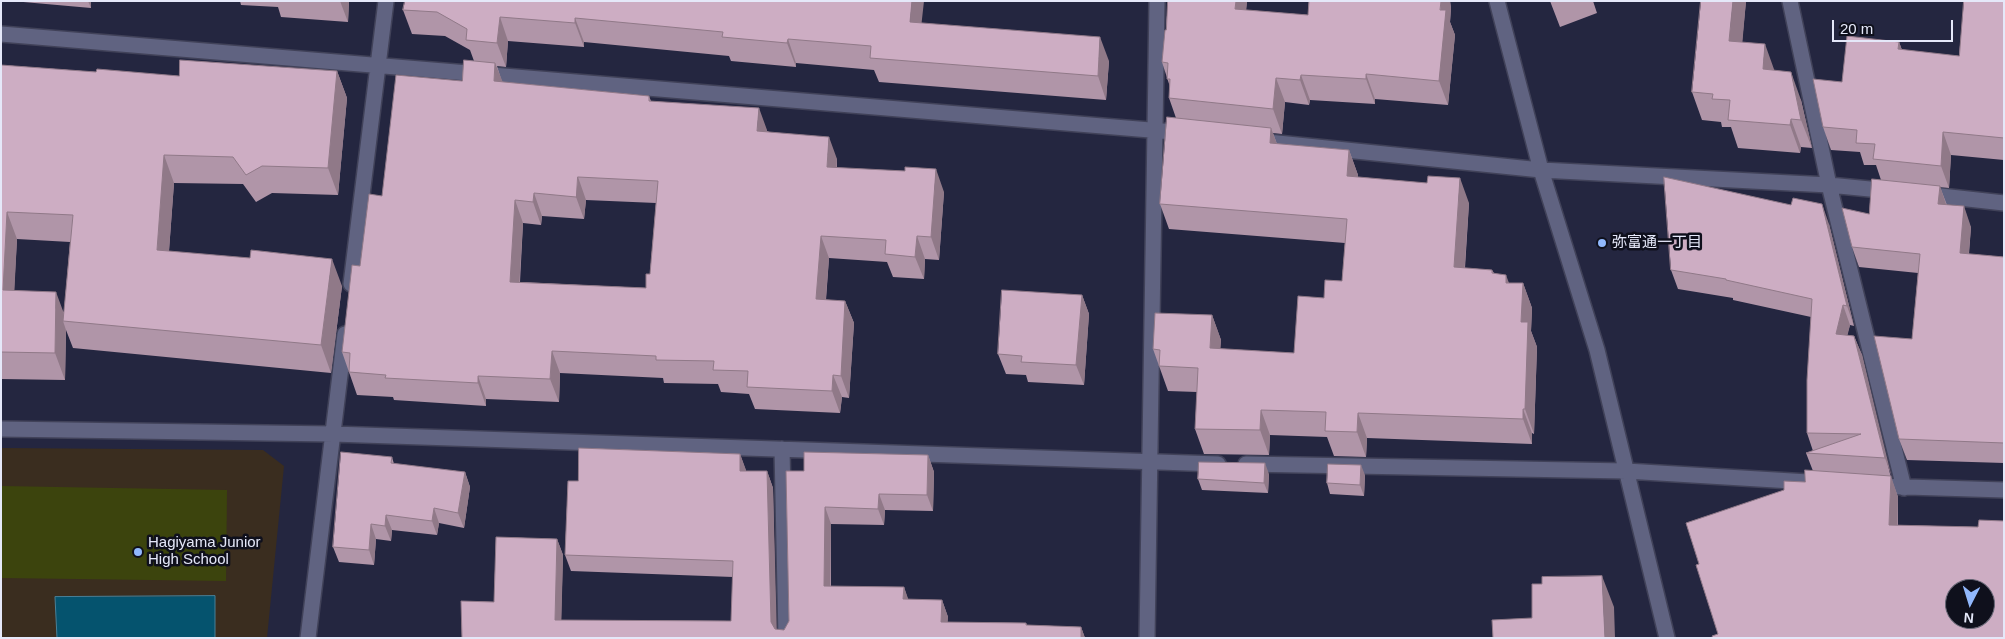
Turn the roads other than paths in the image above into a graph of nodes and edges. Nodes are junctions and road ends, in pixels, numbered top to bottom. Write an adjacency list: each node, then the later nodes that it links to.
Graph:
1 (386, 1): 6 (street)
2 (1157, 1): 7 (street)
3 (1497, 1): 10 (street)
4 (1790, 1): 11 (street)
5 (1, 34): 6 (street)
6 (377, 65): 7 (street); 13 (street)
7 (1155, 130): 8 (street); 18 (street)
8 (1204, 135)
9 (1244, 139): 10 (street)
10 (1541, 170): 11 (street); 19 (street)
11 (1829, 184): 12 (street); 22 (street)
12 (2004, 203)
13 (349, 298)
14 (347, 318): 16 (street)
15 (1, 429): 16 (street)
16 (333, 434): 17 (street); 24 (street)
17 (782, 449): 18 (street); 25 (street)
18 (1150, 462): 19 (street); 26 (street)
19 (1626, 471): 20 (street); 27 (street)
20 (1835, 484)
21 (1865, 485): 22 (street)
22 (1904, 488): 23 (street)
23 (2004, 490)
24 (308, 638)
25 (786, 638)
26 (1147, 638)
27 (1667, 638)

